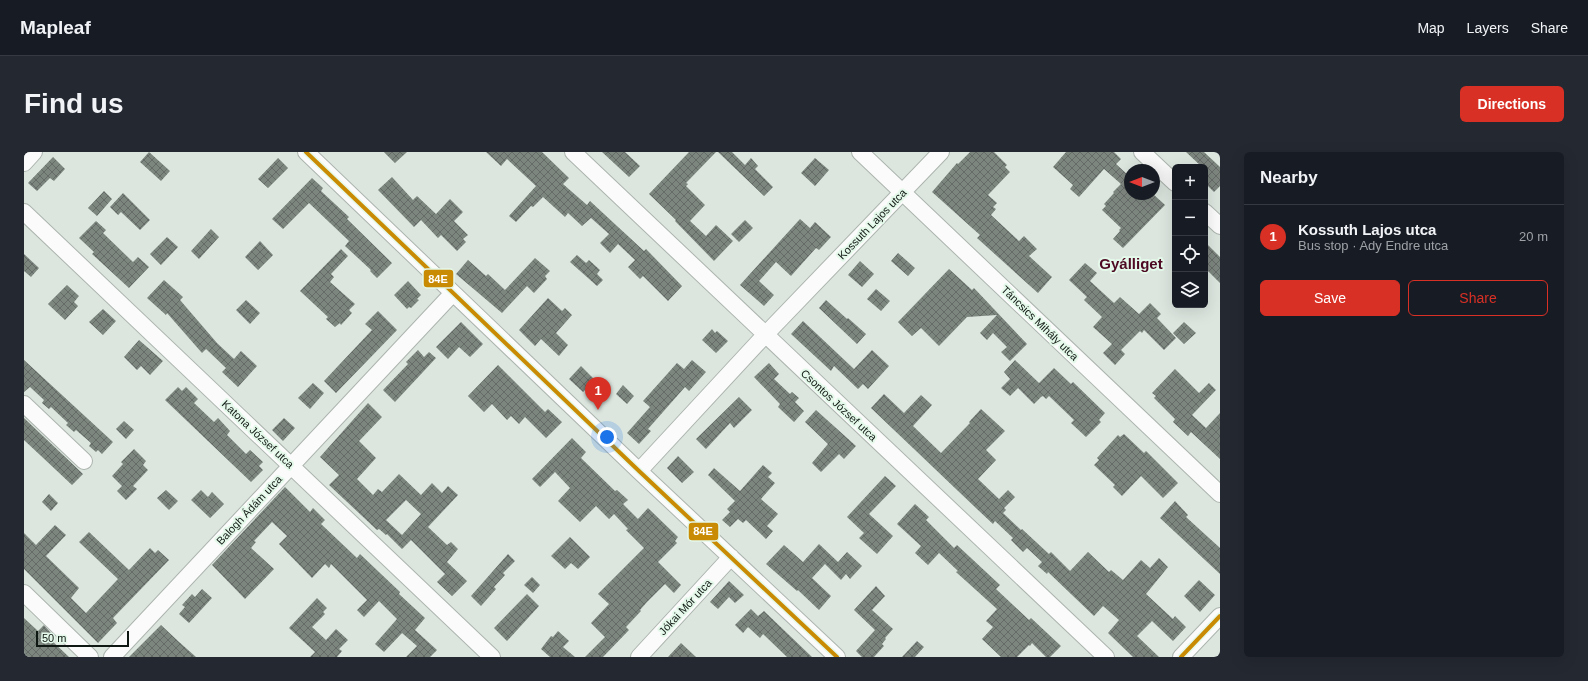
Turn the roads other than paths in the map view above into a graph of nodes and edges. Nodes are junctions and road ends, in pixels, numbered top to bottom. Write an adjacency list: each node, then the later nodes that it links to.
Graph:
1 (34, 152): 7 (street)
2 (306, 152): 13 (street)
3 (574, 152): 14 (street, Csontos József utca)
4 (860, 152): 9 (street, Táncsics Mihály utca)
5 (941, 152): 9 (street, Kossuth Lajos utca)
6 (1142, 152): 8 (street)
7 (24, 162)
8 (1172, 180)
9 (903, 192): 14 (street, Kossuth Lajos utca); 19 (street, Táncsics Mihály utca)
10 (24, 212): 17 (street, Katona József utca)
11 (1208, 215): 12 (street)
12 (1220, 226)
13 (453, 293): 17 (street, Balogh Ádám utca); 18 (street)
14 (765, 335): 18 (street, Kossuth Lajos utca); 28 (street, Csontos József utca)
15 (24, 404): 16 (street)
16 (84, 461)
17 (291, 465): 24 (street, Balogh Ádám utca); 25 (street, Katona József utca)
18 (639, 471): 20 (street)
19 (1220, 494)
20 (731, 557): 26 (street, Jókai Mór utca); 27 (street)
21 (24, 592): 23 (street)
22 (1220, 616): 29 (street)
23 (90, 657)
24 (112, 657)
25 (492, 657)
26 (639, 657)
27 (837, 657)
28 (1106, 657)
29 (1182, 657)

